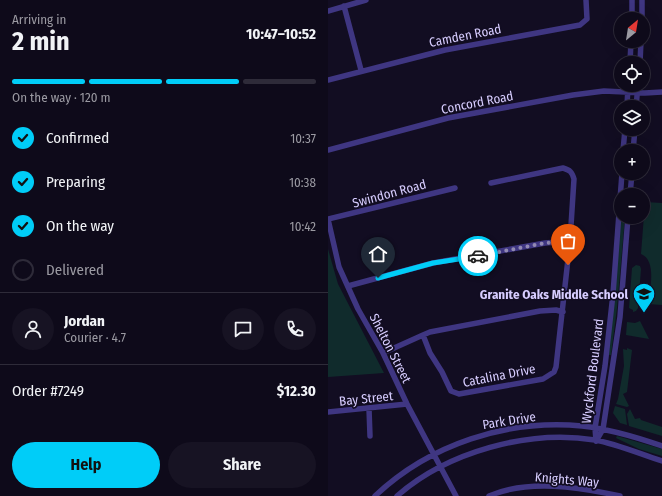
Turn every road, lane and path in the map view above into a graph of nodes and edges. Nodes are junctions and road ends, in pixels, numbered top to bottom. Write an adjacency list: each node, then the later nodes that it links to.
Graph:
1 (366, 0): 5 (street)
2 (586, 0): 9 (street, Camden Road)
3 (632, 0): 7 (street)
4 (642, 0): 8 (street)
5 (344, 6): 6 (street); 9 (street)
6 (328, 11)
7 (632, 12)
8 (642, 12)
9 (361, 70): 10 (street, Camden Road)
10 (328, 80)
11 (614, 92): 17 (street, Concord Road)
12 (633, 92): 15 (street); 16 (street)
13 (650, 92): 14 (street, Concord Road)
14 (662, 92)
15 (629, 100)
16 (635, 100)
17 (328, 150)
18 (621, 180): 31 (street, Wyckford Boulevard)
19 (491, 183): 23 (street, Catalina Drive)
20 (455, 188): 21 (street, Swindon Road)
21 (328, 219): 24 (street, Shelton Street)
22 (627, 224): 32 (street, Wyckford Boulevard)
23 (570, 241): 24 (street); 25 (street, Catalina Drive)
24 (348, 286): 27 (street, Shelton Street)
25 (563, 312): 26 (street); 26 (street, Catalina Drive)
26 (423, 335): 27 (street)
27 (383, 353): 28 (street, Shelton Street)
28 (407, 404): 29 (street, Bay Street); 36 (street, Shelton Street)
29 (369, 409): 30 (street, Bay Street); 33 (street)
30 (328, 412)
31 (595, 428): 32 (street, Park Drive); 34 (street, Wyckford Boulevard); 36 (street, Park Drive)
32 (603, 429): 34 (street, Wyckford Boulevard); 35 (street, Park Drive)
33 (370, 436)
34 (596, 441): 37 (street, Park Drive); 38 (street, Park Drive)
35 (662, 446)
36 (434, 454): 38 (street, Shelton Street); 39 (street, Park Drive)
37 (662, 461)
38 (441, 467): 40 (street, Park Drive); 41 (street, Shelton Street)
39 (375, 496)
40 (397, 496)
41 (456, 496)
42 (489, 496): 43 (street, Knights Way)
43 (620, 496)

